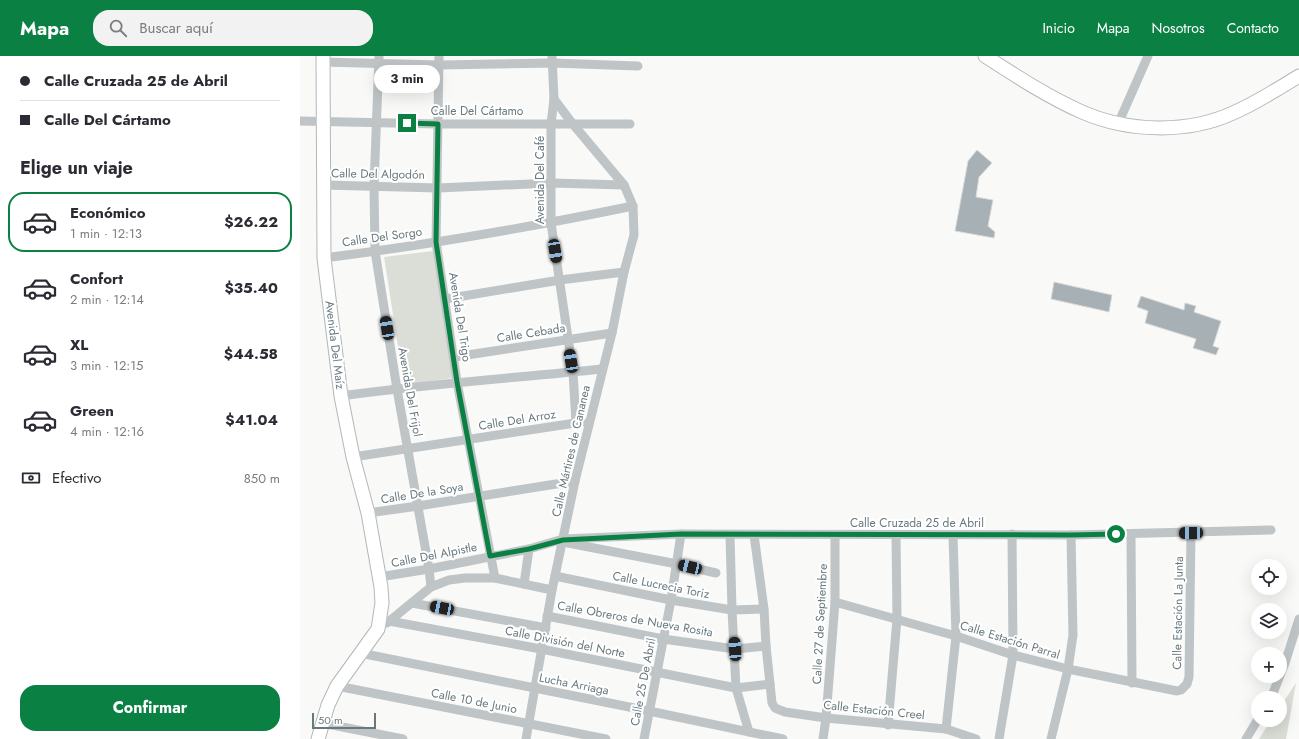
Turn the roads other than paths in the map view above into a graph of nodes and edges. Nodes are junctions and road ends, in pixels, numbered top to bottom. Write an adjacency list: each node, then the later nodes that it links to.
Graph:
1 (985, 56): 17 (street)
2 (1148, 56): 17 (street)
3 (323, 59): 4 (street); 11 (street, Avenida Del Maíz)
4 (379, 60): 5 (street); 12 (street, Avenida Del Frijol)
5 (439, 60): 6 (street); 14 (street, Avenida Del Trigo)
6 (552, 60): 7 (street); 9 (street, Avenida Del Café)
7 (638, 66)
8 (1299, 76): 17 (street)
9 (554, 98): 13 (street, Calle Mártires de Cananea); 15 (street, Avenida Del Café)
10 (300, 121): 11 (street, Calle Del Cártamo)
11 (323, 121): 12 (street, Calle Del Cártamo); 19 (street, Avenida Del Maíz)
12 (376, 123): 14 (street, Calle Del Cártamo); 21 (street, Avenida Del Frijol)
13 (572, 123): 15 (street, Calle Del Cártamo); 16 (street, Calle Del Cártamo); 20 (street, Calle Mártires de Cananea)
14 (438, 124): 15 (street, Calle Del Cártamo); 22 (street, Avenida Del Trigo)
15 (551, 124): 18 (street, Avenida Del Café)
16 (630, 124)
17 (1118, 124)
18 (552, 183): 20 (street, Calle Del Algodón); 22 (street, Calle Del Algodón); 24 (street, Avenida Del Café)
19 (323, 185): 21 (street, Calle Del Algodón); 27 (street, Avenida Del Maíz)
20 (624, 185): 23 (street, Calle Mártires de Cananea)
21 (374, 186): 22 (street, Calle Del Algodón); 26 (street, Avenida Del Frijol)
22 (438, 188): 25 (street, Avenida Del Trigo)
23 (633, 206): 24 (street, Calle Del Sorgo); 28 (street, Calle Mártires de Cananea)
24 (551, 223): 25 (street, Calle Del Sorgo); 29 (street, Avenida Del Café)
25 (436, 242): 26 (street, Calle Del Sorgo); 30 (street, Avenida Del Trigo)
26 (375, 251): 27 (street, Calle Del Sorgo); 37 (street, Avenida Del Frijol)
27 (324, 258): 38 (street, Avenida Del Maíz)
28 (624, 272): 29 (street); 31 (street, Calle Mártires de Cananea)
29 (560, 280): 30 (street); 32 (street, Avenida Del Café)
30 (445, 298): 33 (street, Avenida Del Trigo)
31 (612, 333): 32 (street, Calle Cebada); 34 (street, Calle Mártires de Cananea)
32 (568, 339): 33 (street, Calle Cebada); 35 (street, Avenida Del Café)
33 (454, 357): 36 (street, Avenida Del Trigo)
34 (602, 369): 35 (street); 39 (street, Calle Mártires de Cananea)
35 (573, 372): 36 (street); 40 (street, Avenida Del Café)
36 (457, 382): 37 (street); 41 (street, Avenida Del Trigo)
37 (397, 389): 38 (street); 42 (street, Avenida Del Frijol)
38 (341, 396): 43 (street, Avenida Del Maíz)
39 (590, 421): 40 (street, Calle Del Arroz); 44 (street, Calle Mártires de Cananea)
40 (576, 422): 41 (street, Calle Del Arroz)
41 (468, 440): 42 (street, Calle Del Arroz); 45 (street, Avenida Del Trigo)
42 (408, 450): 43 (street, Calle Del Arroz); 46 (street, Avenida Del Frijol)
43 (353, 457): 47 (street, Avenida Del Maíz)
44 (575, 481): 45 (street, Calle De la Soya); 59 (street, Calle Mártires de Cananea)
45 (479, 496): 46 (street, Calle De la Soya); 61 (street, Avenida Del Trigo)
46 (418, 506): 47 (street, Calle De la Soya); 63 (street, Avenida Del Frijol)
47 (368, 513): 66 (street, Avenida Del Maíz)
48 (1271, 530): 49 (street, Calle Cruzada 25 de Abril)
49 (1191, 533): 52 (street, Calle Cruzada 25 de Abril); 96 (street, Calle Estación La Junta)
50 (681, 534): 53 (street, Calle Cruzada 25 de Abril); 59 (street, Calle Cruzada 25 de Abril); 62 (street, Calle 25 De Abril)
51 (1012, 534): 57 (street, Calle Cruzada 25 de Abril); 58 (street, Calle Cruzada 25 de Abril); 88 (street)
52 (1131, 534): 58 (street, Calle Cruzada 25 de Abril); 91 (street)
53 (730, 535): 54 (street, Calle Cruzada 25 de Abril); 75 (street)
54 (754, 535): 55 (street, Calle Cruzada 25 de Abril); 74 (street)
55 (835, 535): 56 (street, Calle Cruzada 25 de Abril); 72 (street, Calle 27 de Septiembre)
56 (896, 535): 57 (street, Calle Cruzada 25 de Abril); 77 (street)
57 (953, 535): 82 (street)
58 (1071, 535): 89 (street)
59 (563, 541): 60 (street, Calle Del Alpistle); 62 (street); 65 (street, Calle Mártires de Cananea)
60 (529, 549): 61 (street, Calle Del Alpistle); 68 (street)
61 (490, 556): 63 (street, Calle Del Alpistle); 67 (street, Avenida Del Trigo)
62 (677, 564): 64 (street); 71 (street, Calle 25 De Abril)
63 (429, 569): 66 (street, Calle Del Alpistle); 69 (street, Avenida Del Frijol)
64 (716, 573)
65 (555, 576): 70 (street, Calle Mártires de Cananea); 71 (street, Calle Lucrecia Toriz)
66 (379, 577): 81 (street, Avenida Del Maíz)
67 (495, 578): 68 (street); 69 (street)
68 (524, 584): 70 (street)
69 (431, 587): 73 (street)
70 (552, 590): 76 (street, Calle Mártires de Cananea)
71 (671, 600): 75 (street, Calle Lucrecia Toriz); 83 (street, Calle 25 De Abril)
72 (835, 602): 77 (street, Calle Estación Parral); 99 (street, Calle 27 de Septiembre)
73 (412, 603): 79 (street); 80 (street)
74 (764, 609): 75 (street, Calle Lucrecia Toriz); 84 (street)
75 (732, 610): 86 (street)
76 (548, 616): 80 (street, Calle Mártires de Cananea); 83 (street, Calle Obreros de Nueva Rosita)
77 (897, 619): 82 (street, Calle Estación Parral); 102 (street)
78 (1299, 619): 97 (street)
79 (389, 621): 81 (street); 85 (street, Calle División del Norte)
80 (546, 628): 85 (street, Calle Mártires de Cananea)
81 (378, 629): 87 (street)
82 (956, 636): 88 (street, Calle Estación Parral); 104 (street)
83 (663, 639): 86 (street, Calle Obreros de Nueva Rosita); 90 (street, Calle 25 De Abril)
84 (766, 646): 86 (street, Calle Obreros de Nueva Rosita); 92 (street)
85 (541, 649): 90 (street, Calle División del Norte); 95 (street, Calle Mártires de Cananea)
86 (735, 649): 94 (street)
87 (360, 653): 93 (street); 95 (street, Lucha Arriaga)
88 (1013, 655): 89 (street, Calle Estación Parral); 114 (street)
89 (1068, 669): 91 (street, Calle Estación Parral); 115 (street)
90 (657, 672): 94 (street, Calle División del Norte); 98 (street, Calle 25 De Abril)
91 (1132, 683): 96 (street, Calle Estación Parral)
92 (770, 684): 94 (street, Calle División del Norte); 99 (street, Calle Estación Creel)
93 (337, 686): 100 (street); 101 (street, Calle 10 de Junio)
94 (736, 688): 105 (street)
95 (535, 689): 98 (street, Lucha Arriaga); 101 (street, Calle Mártires de Cananea)
96 (1181, 690)
97 (1273, 691)
98 (649, 710): 105 (street, Lucha Arriaga); 110 (street, Calle 25 De Abril)
99 (826, 718): 102 (street, Calle Estación Creel); 112 (street, Calle 27 de Septiembre)
100 (322, 724): 106 (street); 107 (street)
101 (529, 724): 108 (street, Calle Mártires de Cananea); 109 (street, Calle 10 de Junio)
102 (888, 725): 104 (street, Calle Estación Creel)
103 (1253, 727): 116 (street)
104 (946, 729): 113 (street, Calle Estación Creel)
105 (749, 732): 111 (street, Lucha Arriaga)
106 (318, 739)
107 (403, 739)
108 (526, 739)
109 (606, 739)
110 (644, 739)
111 (784, 739)
112 (823, 739)
113 (976, 739)
114 (999, 739)
115 (1051, 739)
116 (1246, 739)

